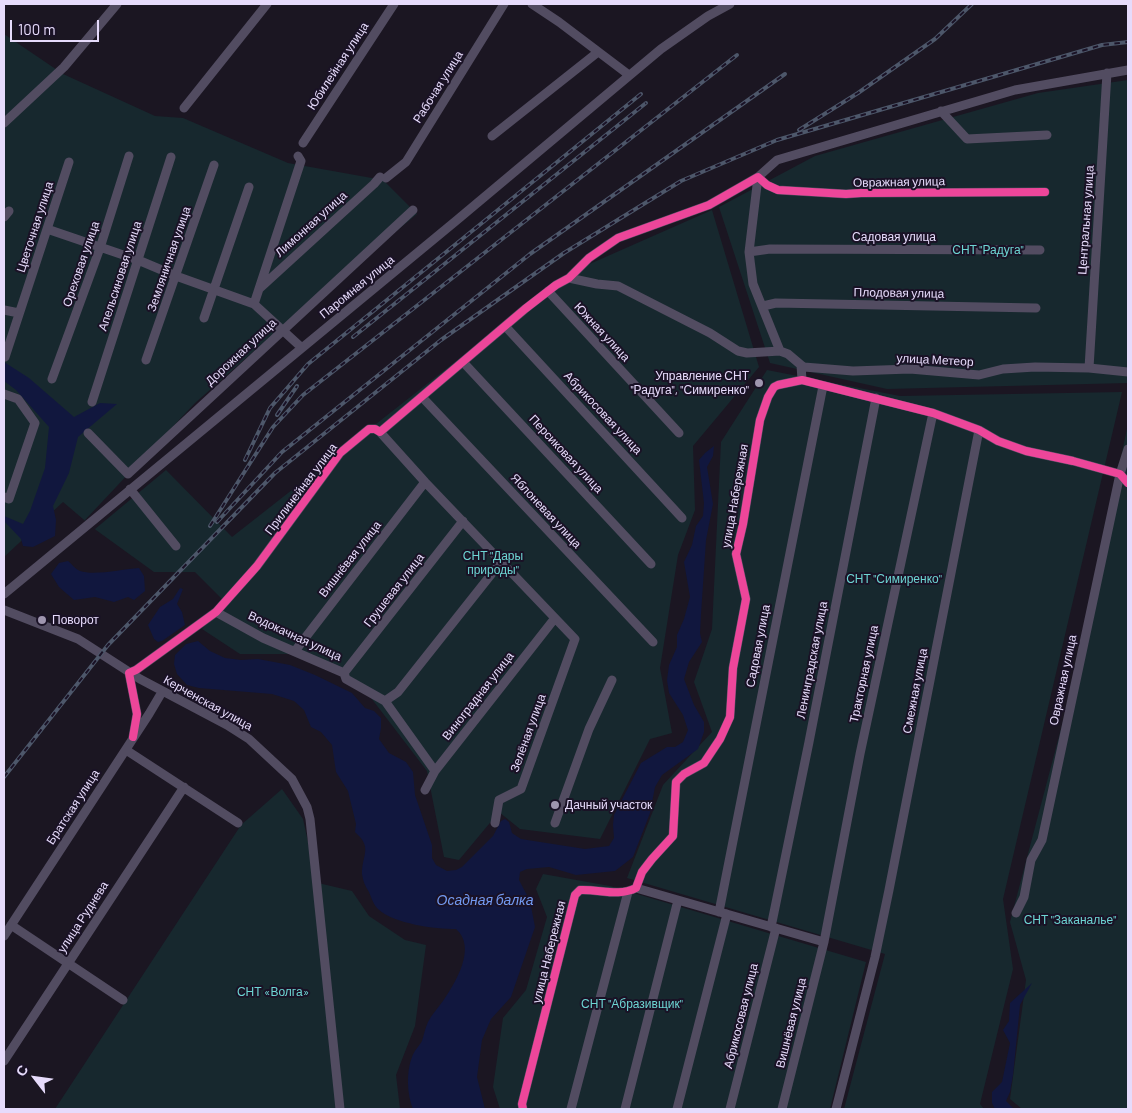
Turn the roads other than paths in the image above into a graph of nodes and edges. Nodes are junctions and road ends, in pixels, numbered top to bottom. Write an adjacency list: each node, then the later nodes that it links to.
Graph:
1 (117, 4): 13 (street)
2 (267, 4): 11 (street)
3 (394, 4): 16 (street, Юбилейная улица)
4 (504, 4): 23 (street, Рабочая улица)
5 (532, 4): 7 (street)
6 (730, 4): 10 (street, Паромная улица)
7 (598, 52): 10 (street); 15 (street)
8 (1128, 70): 9 (street, Прилинейная улица)
9 (1108, 73): 12 (street, Прилинейная улица); 51 (street, Центральная улица)
10 (629, 75): 45 (street, Паромная улица)
11 (184, 108)
12 (941, 111): 14 (street); 22 (street, Прилинейная улица)
13 (4, 123)
14 (1047, 135)
15 (492, 136)
16 (303, 143)
17 (129, 156): 28 (street, Ореховая улица)
18 (298, 156): 35 (street)
19 (171, 157): 31 (street, Апельсиновая улица)
20 (69, 162): 27 (street, Цветочная улица)
21 (214, 165): 32 (street, Земляничная улица)
22 (758, 177): 25 (street, Овражная улица); 30 (street); 33 (street, Прилинейная улица)
23 (383, 178): 35 (street, Лимонная улица)
24 (250, 187): 34 (street)
25 (1044, 192)
26 (413, 210): 44 (street, Дорожная улица)
27 (47, 229): 28 (street); 41 (street, Цветочная улица)
28 (100, 248): 31 (street); 53 (street, Ореховая улица)
29 (1040, 250): 30 (street, Садовая улица)
30 (749, 252): 38 (street)
31 (138, 260): 32 (street); 59 (street, Апельсиновая улица)
32 (176, 276): 34 (street); 48 (street, Земляничная улица)
33 (569, 278): 36 (street, Прилинейная улица); 46 (street)
34 (214, 289): 37 (street); 42 (street)
35 (259, 289): 37 (street)
36 (548, 292): 43 (street, Прилинейная улица); 64 (street, Южная улица)
37 (254, 304): 44 (street)
38 (762, 306): 39 (street, Плодовая улица); 46 (street)
39 (1036, 308)
40 (4, 310): 41 (street)
41 (20, 313): 47 (street, Цветочная улица)
42 (204, 318)
43 (505, 326): 49 (street, Прилинейная улица); 71 (street, Абрикосовая улица)
44 (283, 331): 45 (street); 63 (street, Дорожная улица)
45 (302, 348): 69 (street, Паромная улица)
46 (780, 351): 50 (street)
47 (5, 357)
48 (146, 360)
49 (463, 362): 57 (street, Прилинейная улица); 75 (street, Персиковая улица)
50 (801, 365): 51 (street, улица Метеор); 54 (street)
51 (1089, 368): 52 (street, улица Метеор)
52 (1128, 372)
53 (52, 379)
54 (802, 380): 55 (street); 95 (street, улица Набережная)
55 (824, 386): 58 (street); 97 (street, Садовая улица)
56 (4, 394): 70 (street)
57 (422, 397): 62 (street, Прилинейная улица); 80 (street, Яблоневая улица)
58 (876, 398): 60 (street); 100 (street, Ленинградская улица)
59 (92, 402)
60 (933, 413): 61 (street); 102 (street, Тракторная улица)
61 (979, 430): 66 (street); 113 (street, Смежная улица)
62 (380, 432): 67 (street); 78 (street, Прилинейная улица)
63 (88, 433)
64 (679, 433)
65 (1128, 449): 66 (street, Овражная улица)
66 (1120, 474): 68 (street); 98 (street, Овражная улица)
67 (425, 482): 72 (street); 81 (street, Вишнёвая улица)
68 (1128, 483)
69 (130, 489): 73 (street); 76 (street, Паромная улица)
70 (4, 497)
71 (682, 518)
72 (463, 522): 74 (street); 83 (street, Грушевая улица)
73 (176, 546)
74 (501, 562): 79 (street); 86 (street)
75 (651, 564)
76 (4, 594)
77 (4, 610): 82 (street, Керченская улица)
78 (216, 612): 81 (street, Водокачная улица); 82 (street, Прилинейная улица)
79 (555, 618): 89 (street, Виноградная улица); 93 (street, Зелёная улица)
80 (653, 642)
81 (295, 651): 83 (street, Водокачная улица)
82 (129, 673): 85 (street, Керченская улица); 87 (street)
83 (344, 673): 86 (street, Водокачная улица)
84 (612, 680): 94 (street)
85 (162, 692): 87 (street, Братская улица); 106 (street, Керченская улица)
86 (385, 701): 89 (street, Водокачная улица)
87 (133, 738): 88 (street, Братская улица)
88 (126, 750): 90 (street); 99 (street, Братская улица)
89 (435, 771): 91 (street, Виноградная улица)
90 (184, 787): 92 (street); 103 (street, улица Руднева)
91 (425, 790)
92 (238, 822)
93 (495, 823)
94 (555, 823)
95 (632, 890): 96 (street); 107 (street, улица Набережная); 108 (street)
96 (678, 900): 97 (street); 109 (street)
97 (723, 913): 100 (street); 110 (street, Садовая улица)
98 (1016, 913)
99 (11, 924): 101 (street, Братская улица); 103 (street)
100 (773, 927): 102 (street); 111 (street, Абрикосовая улица)
101 (4, 936)
102 (824, 942): 112 (street, Вишнёвая улица)
103 (68, 963): 104 (street); 105 (street, улица Руднева)
104 (123, 1000)
105 (4, 1061)
106 (340, 1109)
107 (523, 1109)
108 (571, 1109)
109 (625, 1109)
110 (677, 1109)
111 (730, 1109)
112 (782, 1109)
113 (836, 1109)

